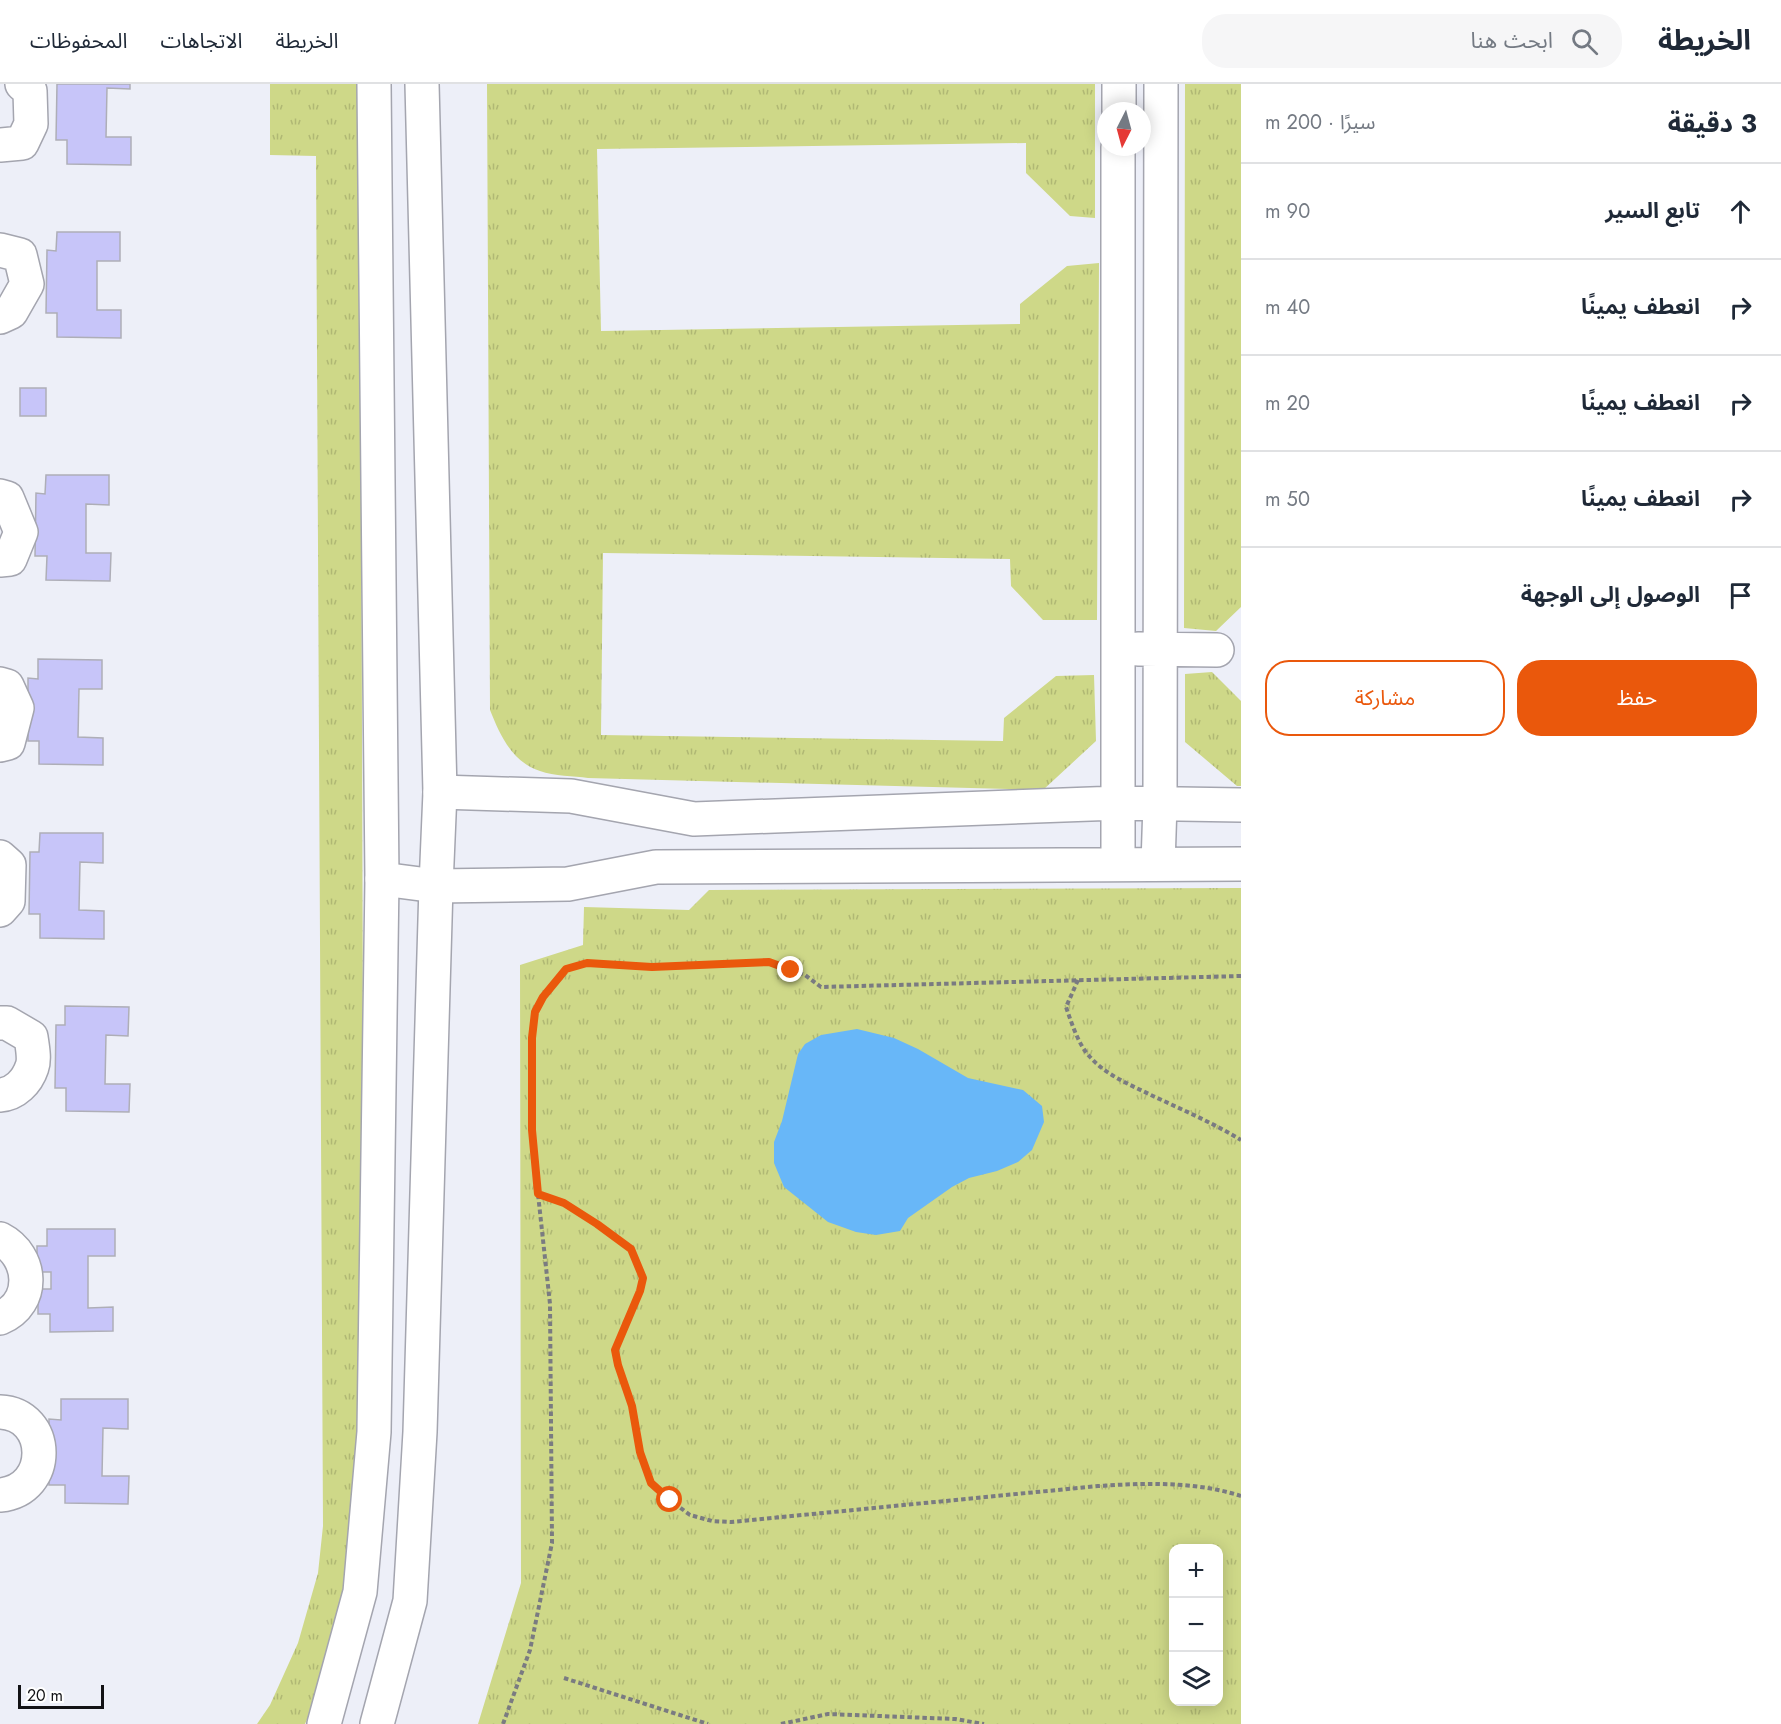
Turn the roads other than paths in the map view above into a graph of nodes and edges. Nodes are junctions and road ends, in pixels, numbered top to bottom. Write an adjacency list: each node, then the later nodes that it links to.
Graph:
1 (22, 84): 7 (main road)
2 (374, 84): 30 (main road)
3 (422, 84): 20 (main road)
4 (1119, 84): 6 (main road)
5 (1161, 84): 9 (main road)
6 (1119, 102)
7 (0, 145)
8 (1118, 156): 10 (main road)
9 (1161, 236): 10 (main road); 15 (main road)
10 (1118, 237): 16 (main road)
11 (0, 250): 12 (main road)
12 (0, 317)
13 (0, 496): 14 (main road)
14 (0, 560)
15 (1160, 649): 16 (main road); 17 (main road); 22 (main road)
16 (1118, 650): 21 (main road)
17 (1217, 650)
18 (0, 684): 19 (main road)
19 (0, 745)
20 (440, 792): 24 (main road); 31 (main road)
21 (1118, 803): 22 (main road); 24 (main road); 26 (main road)
22 (1160, 804): 23 (main road); 27 (main road)
23 (1241, 805)
24 (694, 819): 29 (main road)
25 (0, 857): 32 (main road)
26 (1118, 864): 27 (main road); 29 (main road)
27 (1158, 864): 28 (main road)
28 (1241, 864)
29 (656, 867): 31 (main road)
30 (382, 879): 31 (main road); 39 (main road)
31 (436, 886): 40 (main road)
32 (0, 910)
33 (0, 1023): 34 (main road)
34 (0, 1095)
35 (0, 1239): 36 (main road)
36 (0, 1318)
37 (0, 1412): 38 (main road)
38 (0, 1495)
39 (324, 1724)
40 (377, 1724)

